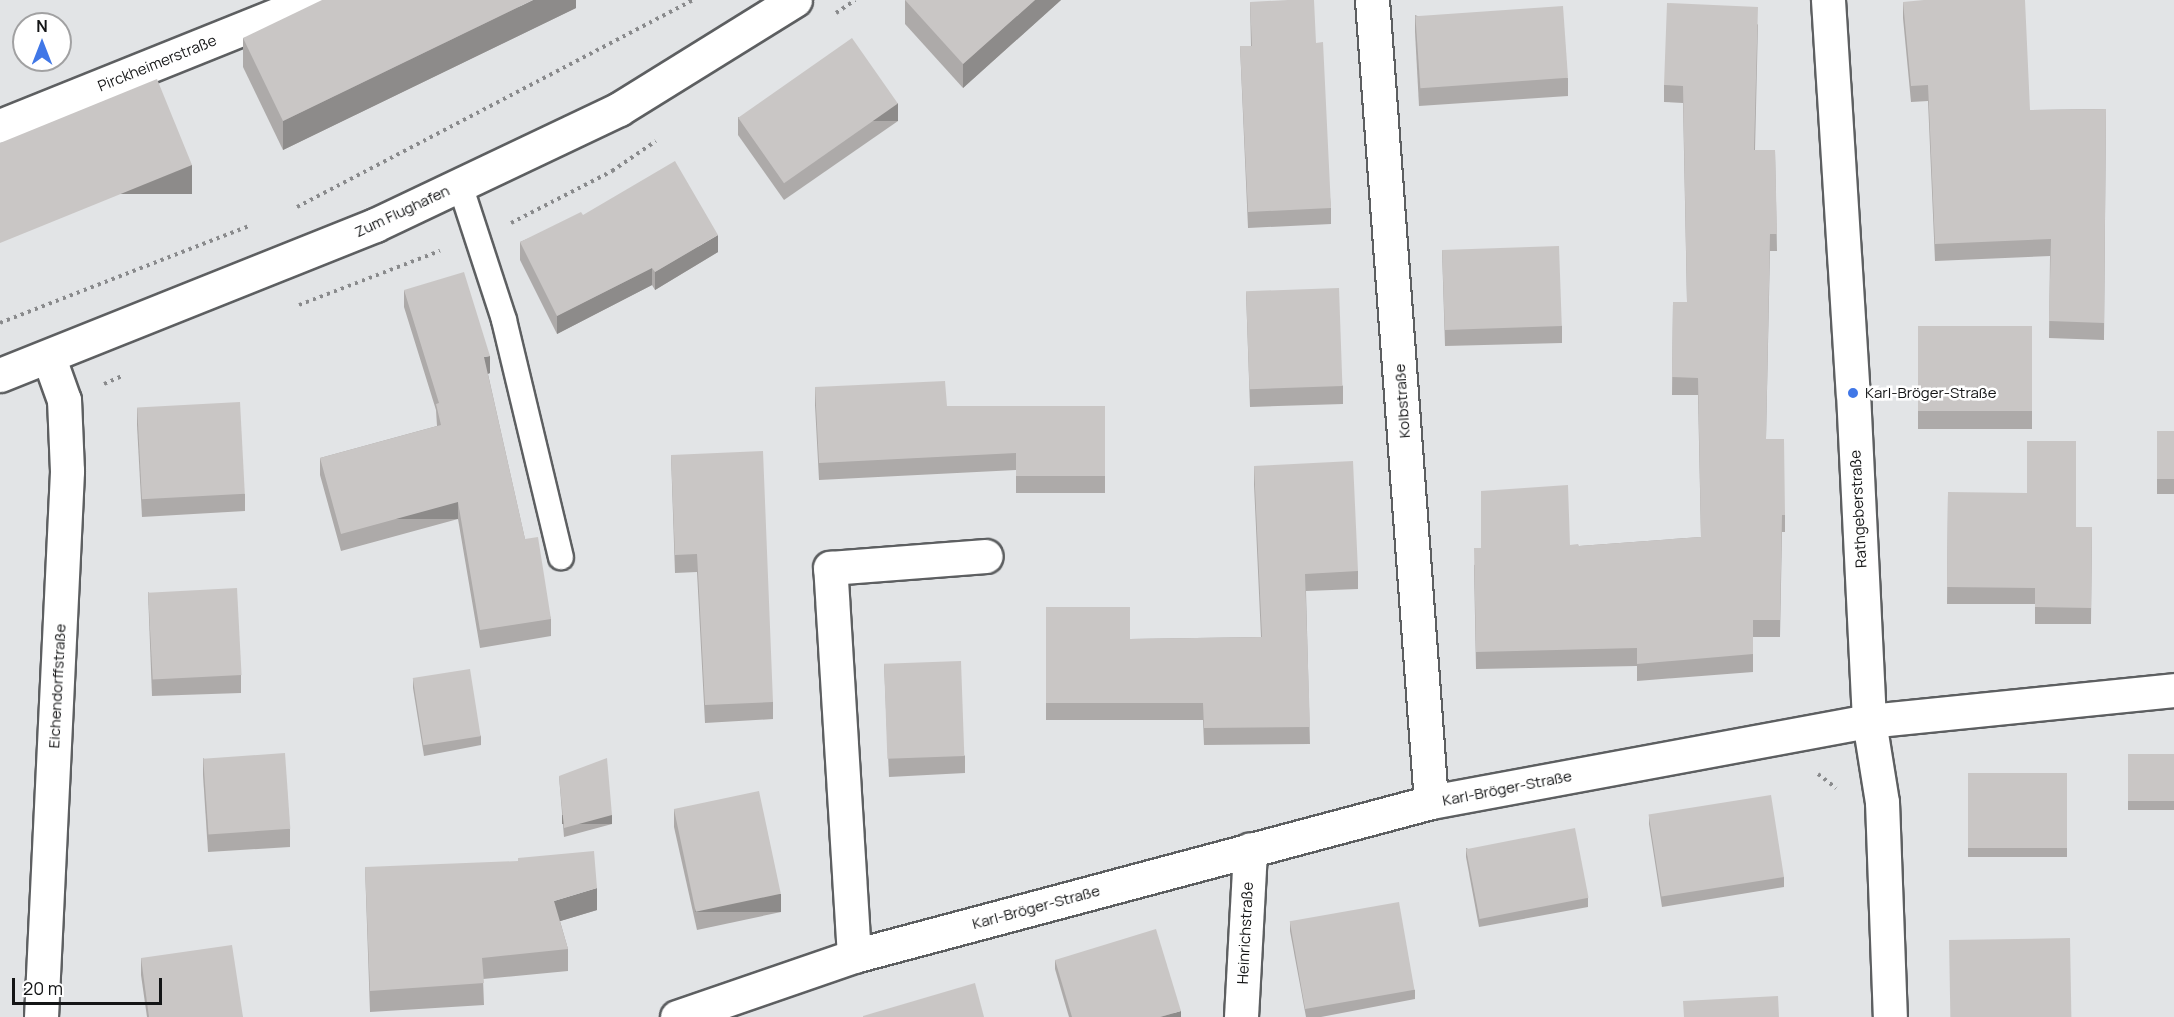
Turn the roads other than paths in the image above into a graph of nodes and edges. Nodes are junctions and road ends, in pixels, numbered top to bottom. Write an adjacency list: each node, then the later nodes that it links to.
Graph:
1 (314, 0): 5 (street, Pirckheimerstraße)
2 (1372, 0): 13 (street, Kolbstraße)
3 (1828, 0): 12 (street, Rathgeberstraße)
4 (785, 3): 6 (street, Zum Flughafen)
5 (0, 126)
6 (460, 185): 7 (street, Zum Flughafen); 10 (lane)
7 (49, 358): 8 (street, Zum Flughafen); 16 (street, Eichendorffstraße)
8 (0, 375)
9 (986, 556): 15 (street)
10 (561, 557)
11 (2174, 690): 12 (street, Karl-Bröger-Straße)
12 (1869, 721): 13 (street, Karl-Bröger-Straße); 19 (street, Rathgeberstraße)
13 (1431, 802): 14 (street, Karl-Bröger-Straße)
14 (1250, 849): 15 (street, Karl-Bröger-Straße); 18 (street, Heinrichstraße)
15 (854, 956): 17 (street, Karl-Bröger-Straße)
16 (41, 1017)
17 (677, 1017)
18 (1240, 1017)
19 (1890, 1017)

